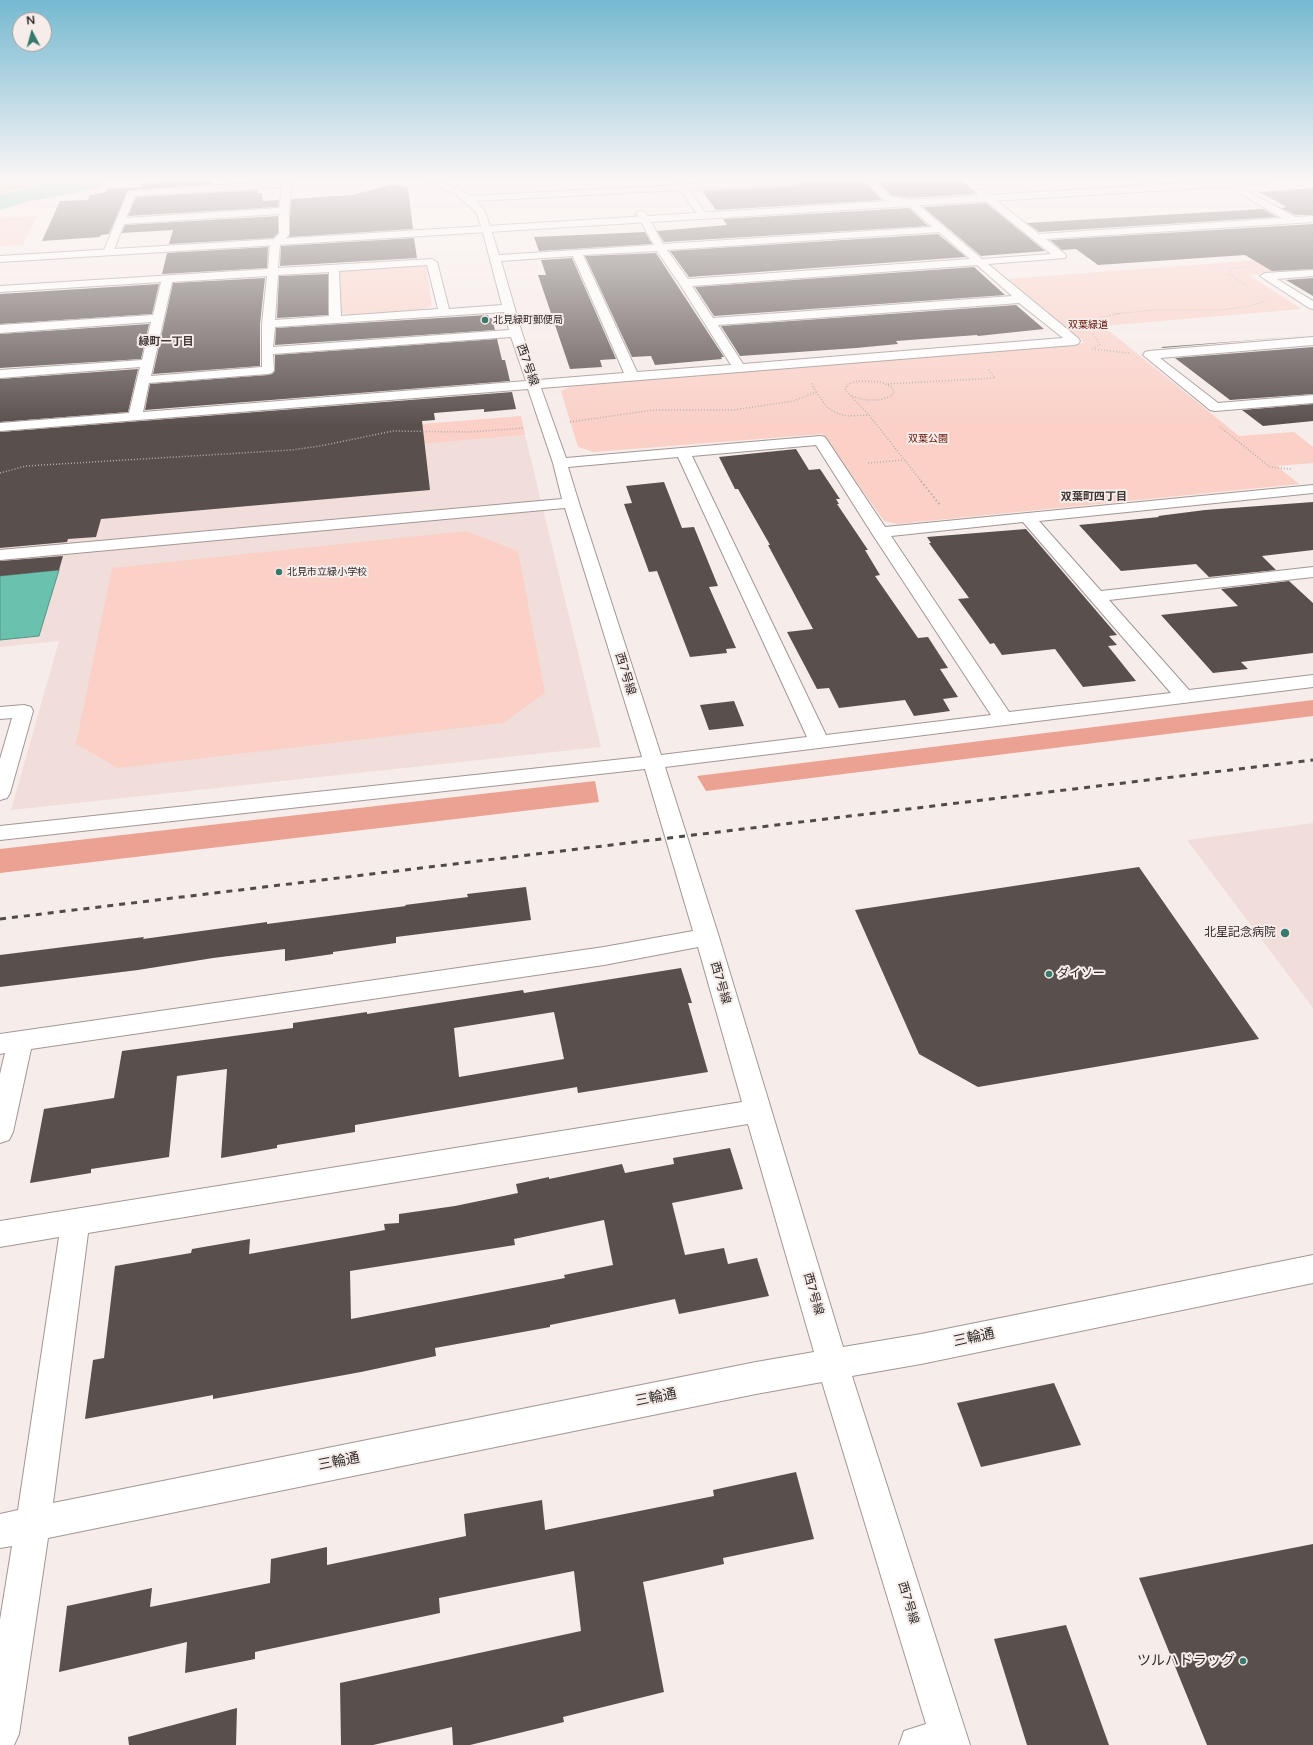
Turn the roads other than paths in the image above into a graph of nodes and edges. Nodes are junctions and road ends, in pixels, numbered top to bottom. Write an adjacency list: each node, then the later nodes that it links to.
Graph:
1 (273, 262): 10 (street)
2 (425, 262): 9 (street)
3 (432, 262): 18 (street)
4 (497, 262): 17 (street, 西7号線)
5 (581, 262): 30 (street)
6 (671, 262): 13 (street)
7 (973, 262): 13 (street)
8 (979, 262): 15 (street)
9 (334, 268): 10 (street); 20 (street)
10 (272, 272): 12 (street); 22 (street)
11 (1313, 273): 16 (street)
12 (167, 279): 14 (street); 19 (street)
13 (685, 283): 21 (street)
14 (0, 289)
15 (1022, 299): 21 (street); 28 (street)
16 (1313, 306)
17 (509, 308): 18 (street); 24 (street, 西7号線)
18 (444, 312): 20 (street)
19 (157, 318): 23 (street); 27 (street)
20 (335, 320): 22 (street)
21 (710, 322): 28 (street)
22 (268, 324): 26 (street)
23 (0, 329)
24 (516, 333): 26 (street); 32 (street, 西7号線)
25 (1313, 341): 33 (street)
26 (267, 351): 31 (street)
27 (147, 363): 29 (street); 31 (street)
28 (738, 368): 30 (street)
29 (0, 374)
30 (632, 376): 32 (street)
31 (143, 380): 34 (street)
32 (534, 384): 34 (street); 37 (street, 西7号線)
33 (1313, 399)
34 (135, 416): 35 (street)
35 (0, 427)
36 (683, 452): 37 (street); 41 (street); 49 (street)
37 (560, 463): 39 (street, 西7号線)
38 (1313, 489): 40 (street)
39 (571, 502): 42 (street); 50 (street, 西7号線)
40 (1027, 517): 41 (street); 44 (street)
41 (879, 532): 48 (street)
42 (0, 555)
43 (1313, 572): 44 (street)
44 (1097, 596): 46 (street)
45 (1313, 681): 46 (street)
46 (1185, 697): 48 (street)
47 (0, 713): 51 (street)
48 (1004, 720): 49 (street)
49 (819, 741): 50 (street)
50 (652, 762): 52 (street); 53 (street, 西7号線)
51 (0, 793)
52 (0, 833)
53 (707, 937): 54 (street); 55 (street, 西7号線)
54 (10, 1043): 56 (street)
55 (758, 1111): 57 (street); 60 (street, 西7号線)
56 (0, 1132)
57 (75, 1223): 58 (street); 61 (street)
58 (0, 1234)
59 (1313, 1269): 60 (street, 三輪通)
60 (833, 1365): 61 (street, 三輪通); 64 (street, 西7号線)
61 (33, 1524): 62 (street, 三輪通); 63 (street)
62 (0, 1531)
63 (0, 1734)
64 (940, 1742)

